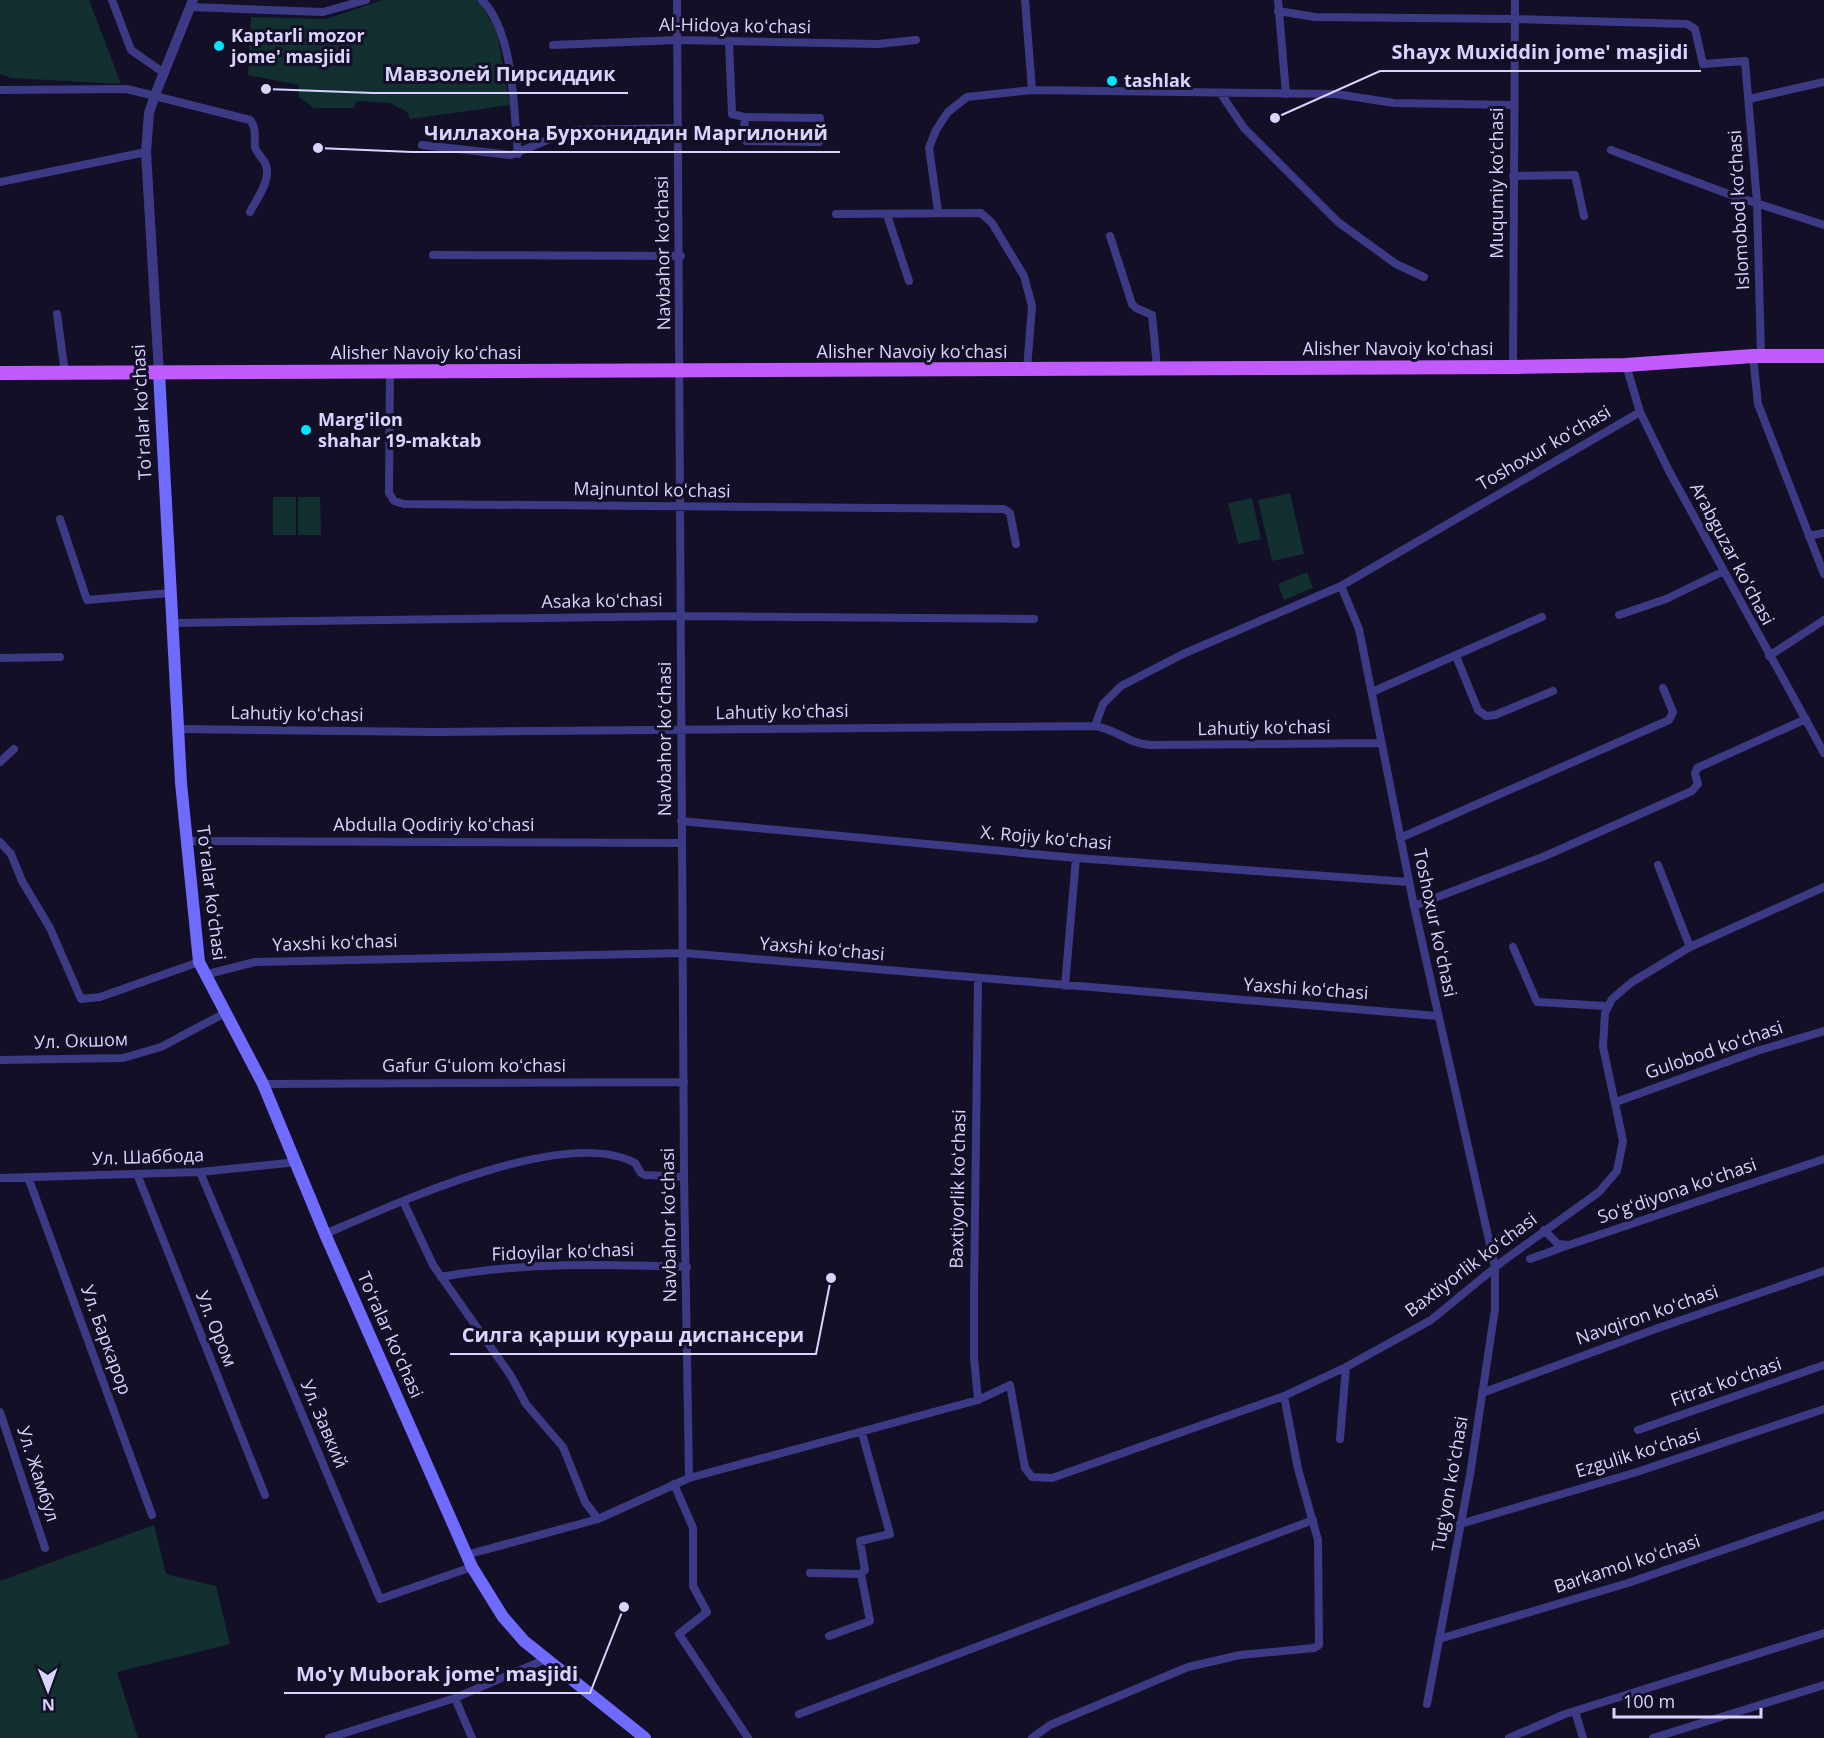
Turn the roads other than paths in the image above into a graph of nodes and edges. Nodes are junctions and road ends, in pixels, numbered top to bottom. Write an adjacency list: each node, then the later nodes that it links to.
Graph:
1 (112, 0): 15 (street)
2 (366, 0): 8 (street)
3 (483, 0): 29 (street)
4 (677, 0): 11 (street, Navbahor koʻchasi)
5 (1025, 0): 18 (street)
6 (1278, 0): 9 (street)
7 (1515, 0): 10 (street, Muqumiy koʻchasi)
8 (192, 4): 15 (street, Toʻralar koʻchasi)
9 (1278, 11): 10 (street); 19 (street)
10 (1514, 19): 22 (street, Islomobod ko‘chasi); 23 (street, Muqumiy koʻchasi)
11 (677, 40): 13 (street, Al-Hidoya koʻchasi); 14 (street, Al-Hidoya koʻchasi); 25 (street, Navbahor koʻchasi)
12 (916, 40): 13 (street, Al-Hidoya koʻchasi)
13 (729, 42): 24 (street)
14 (553, 45)
15 (164, 74): 21 (street, Toʻralar koʻchasi)
16 (1824, 82): 22 (street)
17 (0, 90): 21 (street)
18 (1032, 90): 20 (street); 33 (street)
19 (1286, 93): 20 (street); 23 (street)
20 (1221, 94): 42 (street)
21 (155, 95): 28 (street, Toʻralar koʻchasi); 34 (street)
22 (1749, 99): 32 (street, Islomobod ko‘chasi)
23 (1513, 105): 30 (street, Muqumiy koʻchasi)
24 (744, 117): 24 (street)
25 (678, 128): 29 (street); 41 (street, Navbahor koʻchasi)
26 (422, 145): 29 (street)
27 (1611, 150): 32 (street)
28 (146, 152): 31 (street); 55 (street, Toʻralar koʻchasi)
29 (518, 154)
30 (1513, 176): 37 (street); 49 (street, Muqumiy koʻchasi)
31 (0, 182)
32 (1757, 202): 38 (street); 45 (street, Islomobod ko‘chasi)
33 (938, 211): 36 (street); 50 (street)
34 (250, 212)
35 (836, 214): 36 (street)
36 (887, 215): 43 (street)
37 (1584, 216)
38 (1824, 225)
39 (1110, 236): 48 (street)
40 (433, 255): 41 (street)
41 (681, 256): 52 (street, Navbahor koʻchasi)
42 (1424, 278)
43 (909, 281)
44 (57, 314): 54 (street)
45 (1757, 356): 46 (main road, Alisher Navoiy koʻchasi); 47 (main road, Alisher Navoiy koʻchasi); 60 (street, Islomobod ko‘chasi)
46 (1824, 356)
47 (1626, 365): 49 (main road, Alisher Navoiy koʻchasi); 56 (street, Arabguzar koʻchasi)
48 (1157, 367): 49 (main road, Alisher Navoiy koʻchasi); 50 (main road, Alisher Navoiy koʻchasi)
49 (1513, 367)
50 (1027, 369): 52 (main road, Alisher Navoiy koʻchasi)
51 (390, 371): 52 (main road, Alisher Navoiy koʻchasi); 55 (main road, Alisher Navoiy koʻchasi); 57 (street, Majnuntol koʻchasi)
52 (681, 371): 57 (street, Navbahor koʻchasi)
53 (0, 373): 54 (main road, Alisher Navoiy koʻchasi)
54 (65, 373): 55 (main road, Alisher Navoiy koʻchasi)
55 (159, 373): 65 (main road, Toʻralar koʻchasi)
56 (1640, 412): 62 (street, Arabguzar koʻchasi); 64 (street, Toshoxur koʻchasi)
57 (682, 507): 61 (street, Majnuntol koʻchasi); 67 (street, Navbahor koʻchasi)
58 (60, 519): 65 (street)
59 (1824, 533): 60 (street)
60 (1809, 536): 63 (street, Islomobod ko‘chasi)
61 (1016, 544)
62 (1722, 572): 66 (street); 73 (street, Arabguzar koʻchasi)
63 (1824, 574)
64 (1341, 586): 78 (street, Toshoxur koʻchasi); 80 (street, Toshoxur koʻchasi)
65 (170, 593): 71 (main road, Toʻralar koʻchasi)
66 (1619, 615)
67 (682, 616): 69 (street, Asaka koʻchasi); 71 (street, Asaka koʻchasi); 82 (street, Navbahor koʻchasi)
68 (1542, 617): 72 (street)
69 (1034, 619)
70 (1824, 620): 73 (street)
71 (171, 623): 81 (main road, Toʻralar koʻchasi)
72 (1456, 656): 77 (street); 78 (street)
73 (1769, 656): 79 (street, Arabguzar koʻchasi)
74 (60, 657): 75 (street)
75 (0, 658)
76 (1663, 688): 88 (street)
77 (1553, 691)
78 (1372, 692): 83 (street, Toshoxur koʻchasi)
79 (1806, 719): 85 (street, Arabguzar koʻchasi); 96 (street)
80 (1095, 726): 82 (street, Lahutiy koʻchasi); 83 (street, Lahutiy koʻchasi)
81 (179, 729): 82 (street, Lahutiy koʻchasi); 89 (main road, Toʻralar koʻchasi)
82 (681, 730): 87 (street, Navbahor koʻchasi)
83 (1382, 743): 88 (street, Toshoxur koʻchasi)
84 (14, 749): 86 (street)
85 (1824, 753)
86 (0, 762)
87 (681, 821): 91 (street, Navbahor koʻchasi); 92 (street, X. Rojiy koʻchasi)
88 (1400, 838): 94 (street, Toshoxur koʻchasi)
89 (186, 841): 91 (street, Abdulla Qodiriy koʻchasi); 100 (main road, Toʻralar koʻchasi)
90 (0, 842): 100 (street)
91 (682, 843): 99 (street, Navbahor koʻchasi)
92 (1076, 858): 94 (street, X. Rojiy koʻchasi); 103 (street)
93 (1658, 865): 98 (street)
94 (1409, 882): 96 (street, Toshoxur koʻchasi)
95 (1824, 887): 98 (street)
96 (1414, 906): 106 (street, Toshoxur koʻchasi)
97 (1513, 947): 104 (street)
98 (1690, 947): 104 (street)
99 (684, 953): 101 (street, Yaxshi koʻchasi); 102 (street, Yaxshi koʻchasi); 109 (street, Navbahor koʻchasi)
100 (199, 962): 101 (main road, Toʻralar koʻchasi)
101 (204, 975): 105 (main road, Toʻralar koʻchasi)
102 (978, 979): 103 (street, Yaxshi koʻchasi); 132 (street, Baxtiyorlik koʻchasi)
103 (1065, 986): 106 (street, Yaxshi koʻchasi)
104 (1607, 1006): 111 (street, Baxtiyorlik koʻchasi)
105 (225, 1013): 108 (street, Ул. Окшом); 110 (main road, Toʻralar koʻchasi)
106 (1437, 1016): 125 (street, Toshoxur koʻchasi)
107 (1824, 1030): 111 (street, Gulobod koʻchasi)
108 (0, 1060)
109 (684, 1082): 110 (street, Gafur Gʻulom koʻchasi); 117 (street, Navbahor koʻchasi)
110 (263, 1084): 113 (main road, Toʻralar koʻchasi)
111 (1616, 1102): 120 (street, Baxtiyorlik koʻchasi)
112 (1824, 1159): 122 (street, Soʻgʻdiyona koʻchasi)
113 (297, 1162): 114 (street, Ул. Шаббода); 121 (main road, Toʻralar koʻchasi)
114 (200, 1172): 115 (street, Ул. Шаббода); 148 (street, Ул. Завкий)
115 (137, 1174): 116 (street, Ул. Шаббода); 140 (street, Ул. Ором)
116 (28, 1177): 118 (street, Ул. Шаббода); 141 (street, Ул. Баркарор)
117 (684, 1177): 119 (street); 124 (street, Navbahor koʻchasi)
118 (0, 1178)
119 (403, 1201): 121 (street); 127 (street)
120 (1544, 1230): 122 (street); 125 (street, Baxtiyorlik koʻchasi)
121 (325, 1234): 147 (main road, Toʻralar koʻchasi)
122 (1569, 1245): 123 (street, Soʻgʻdiyona koʻchasi)
123 (1530, 1259)
124 (687, 1267): 127 (street, Fidoyilar koʻchasi); 138 (street, Navbahor koʻchasi)
125 (1495, 1267): 129 (street, Baxtiyorlik koʻchasi); 130 (street, Tugʻyon koʻchasi)
126 (1824, 1270): 130 (street, Navqiron koʻchasi)
127 (441, 1277): 143 (street)
128 (1824, 1365): 135 (street, Fitrat koʻchasi)
129 (1346, 1367): 131 (street, Baxtiyorlik koʻchasi); 137 (street)
130 (1482, 1393): 145 (street, Tugʻyon koʻchasi)
131 (1284, 1396): 132 (street, Baxtiyorlik koʻchasi); 144 (street)
132 (978, 1400): 136 (street, Baxtiyorlik koʻchasi)
133 (1824, 1409): 145 (street, Ezgulik koʻchasi)
134 (0, 1412): 146 (street, Ул. Жамбул)
135 (1638, 1430)
136 (862, 1432): 138 (street, Baxtiyorlik koʻchasi); 150 (street)
137 (1340, 1439)
138 (689, 1478): 139 (street)
139 (674, 1484): 143 (street); 163 (street)
140 (265, 1496)
141 (152, 1515)
142 (1824, 1515): 153 (street, Barkamol koʻchasi)
143 (598, 1519): 147 (street)
144 (1313, 1520): 159 (street); 164 (street)
145 (1460, 1524): 153 (street, Tugʻyon koʻchasi)
146 (45, 1548)
147 (466, 1555): 148 (main road, Toʻralar koʻchasi)
148 (472, 1567): 154 (main road, Toʻralar koʻchasi)
149 (810, 1573): 150 (street)
150 (861, 1574): 152 (street)
151 (1824, 1633): 158 (street)
152 (829, 1636)
153 (1439, 1639): 157 (street, Tugʻyon koʻchasi)
154 (544, 1660): 156 (street); 162 (main road, Toʻralar koʻchasi)
155 (1824, 1685): 167 (street)
156 (455, 1698): 160 (street); 161 (street)
157 (1427, 1704)
158 (1575, 1711): 165 (street); 166 (street)
159 (799, 1714)
160 (329, 1738)
161 (472, 1738)
162 (645, 1738)
163 (748, 1738)
164 (1032, 1738)
165 (1509, 1738)
166 (1583, 1738)
167 (1653, 1738)

